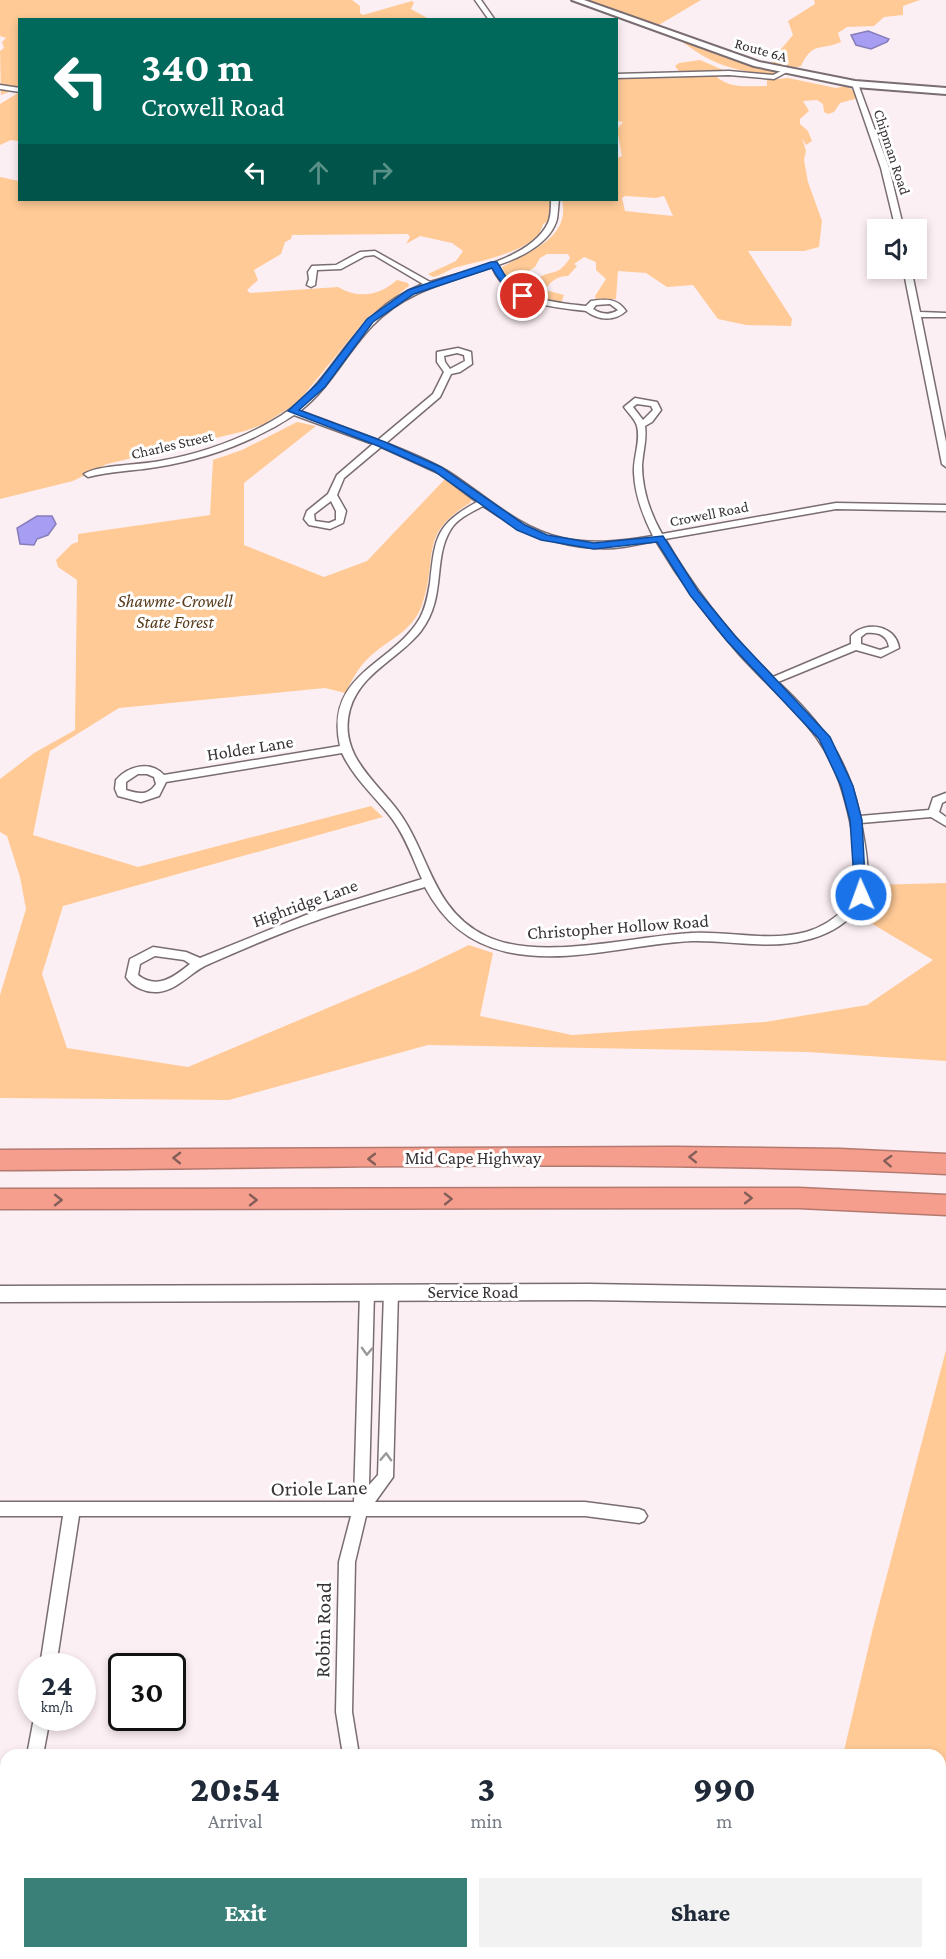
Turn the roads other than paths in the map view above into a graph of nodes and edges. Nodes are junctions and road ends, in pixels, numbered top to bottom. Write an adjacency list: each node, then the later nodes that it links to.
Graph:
1 (478, 0): 3 (street)
2 (576, 0): 4 (main road, Route 6A)
3 (491, 18)
4 (785, 71): 5 (street); 6 (main road, Route 6A)
5 (618, 76)
6 (855, 84): 9 (main road, Route 6A); 11 (street, Chipman Road)
7 (0, 87): 8 (street)
8 (18, 90)
9 (946, 91)
10 (555, 201): 12 (street, Charles Street)
11 (897, 219)
12 (494, 264): 14 (street, Charles Street); 16 (street)
13 (910, 279): 17 (street)
14 (428, 284): 15 (street); 20 (street, Charles Street)
15 (310, 285)
16 (588, 309)
17 (917, 314): 18 (street); 23 (street)
18 (946, 315)
19 (448, 372): 22 (street)
20 (293, 411): 22 (street, Crowell Road); 24 (street, Charles Street)
21 (640, 425): 28 (street, Christopher Hollow Road)
22 (381, 444): 25 (street); 26 (street, Crowell Road)
23 (946, 464)
24 (88, 474)
25 (332, 495)
26 (483, 502): 28 (street, Crowell Road); 31 (street)
27 (946, 508): 28 (street, Crowell Road)
28 (660, 539): 30 (street, Christopher Hollow Road)
29 (856, 646): 30 (street)
30 (772, 681): 35 (street, Christopher Hollow Road)
31 (344, 749): 32 (street, Holder Lane); 37 (street, Christopher Hollow Road)
32 (161, 779)
33 (946, 797): 34 (street)
34 (933, 813): 35 (street); 36 (street)
35 (856, 820): 37 (street, Christopher Hollow Road)
36 (946, 822)
37 (426, 882): 38 (street, Highridge Lane)
38 (199, 963): 38 (street, Highridge Lane)
39 (0, 1160): 40 (highway, Mid Cape Highway, one-way to 39)
40 (946, 1164)
41 (0, 1200): 42 (highway, one-way to 42)
42 (946, 1205)
43 (367, 1292): 44 (street, Service Road); 45 (street, Service Road); 47 (street, Robin Road, one-way to 47)
44 (392, 1292): 46 (street, Service Road); 47 (street, Robin Road, one-way to 44)
45 (0, 1294)
46 (946, 1298)
47 (362, 1508): 49 (street, Oriole Lane); 50 (street, Oriole Lane); 54 (street, Robin Road)
48 (0, 1509): 49 (street, Oriole Lane)
49 (72, 1509): 51 (street)
50 (639, 1516)
51 (50, 1653)
52 (40, 1731): 53 (street)
53 (36, 1749)
54 (350, 1749)

